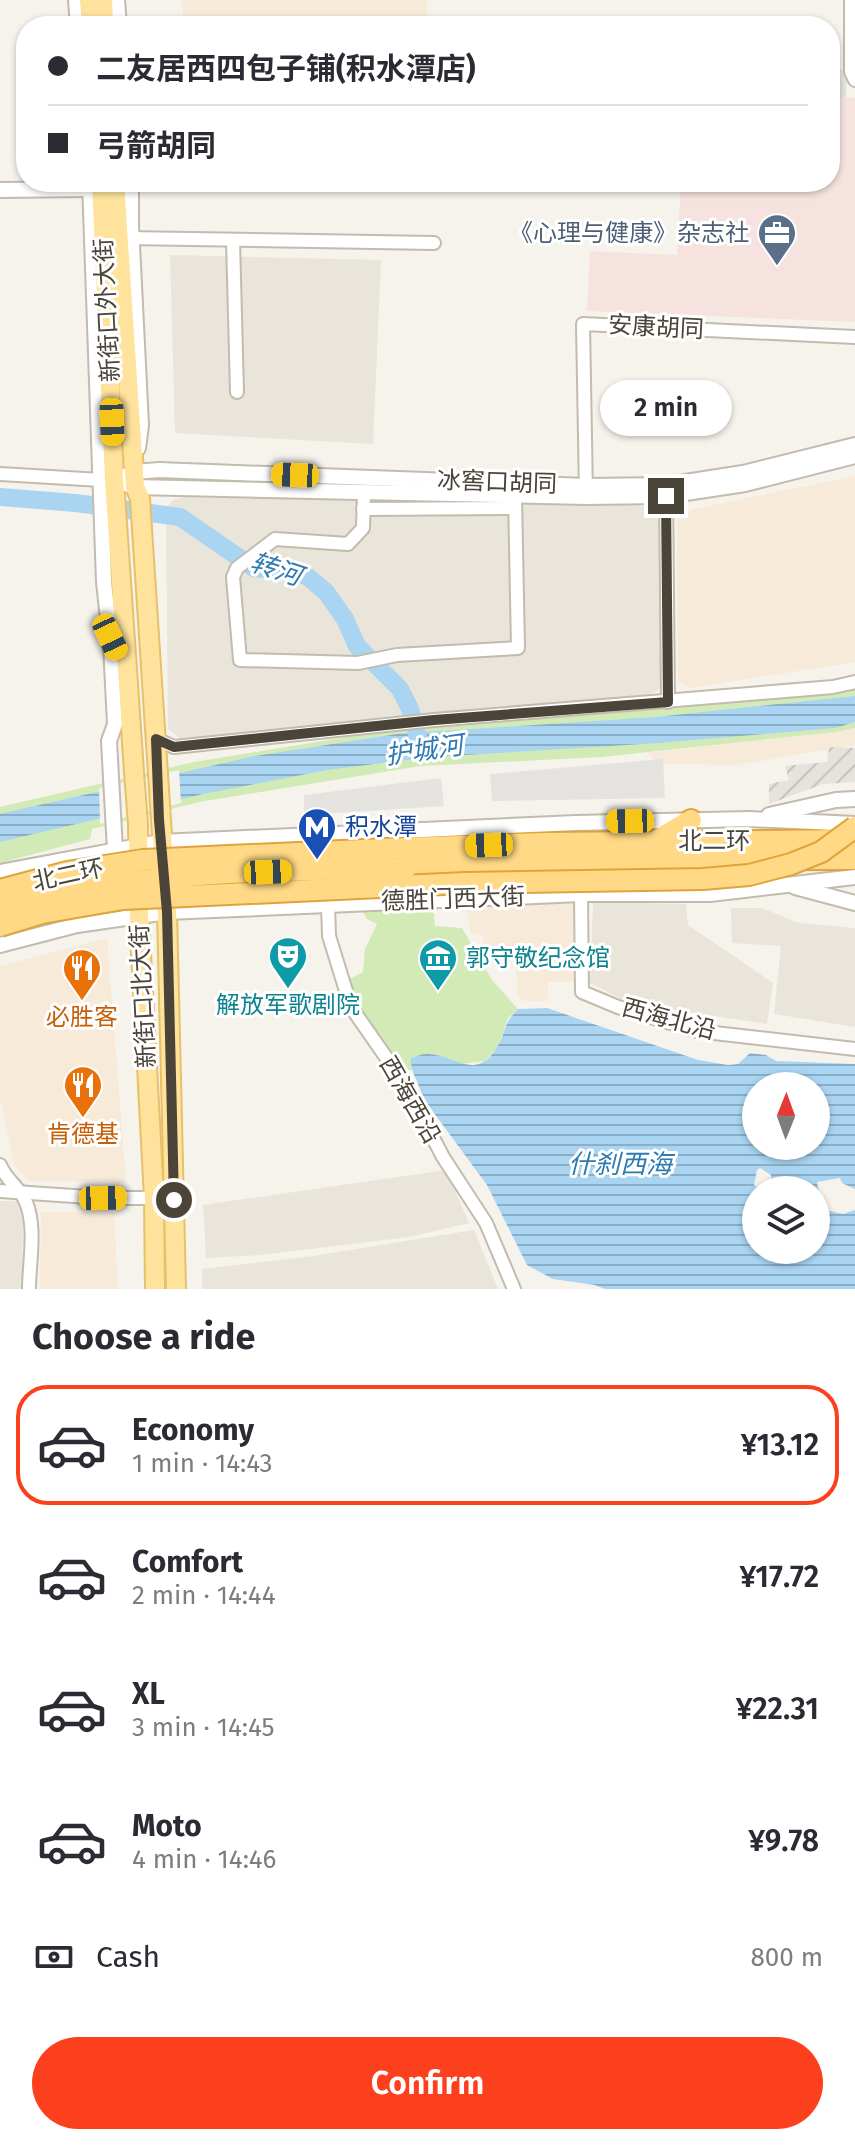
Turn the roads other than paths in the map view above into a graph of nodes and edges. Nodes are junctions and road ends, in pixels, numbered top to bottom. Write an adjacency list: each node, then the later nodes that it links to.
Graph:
1 (851, 0): 2 (street)
2 (855, 80)
3 (94, 192): 11 (street, 新街口外大街)
4 (95, 192): 10 (main road, 新街口外大街)
5 (117, 192): 7 (main road, 新街口外大街)
6 (130, 192): 7 (street, 新街口外大街)
7 (125, 238): 8 (street); 17 (main road, 新街口外大街)
8 (233, 240): 9 (street); 13 (street)
9 (434, 243)
10 (106, 277): 11 (main road); 18 (main road, 新街口外大街)
11 (94, 317): 18 (street, 新街口外大街)
12 (855, 337): 20 (street, 安康胡同)
13 (237, 392)
14 (855, 445): 19 (street, 冰窖口胡同)
15 (855, 456): 19 (street, 冰窖口胡同)
16 (0, 474): 18 (street)
17 (136, 486): 18 (street); 20 (street, 冰窖口胡同); 21 (street, 冰窖口胡同); 29 (main road, 新街口外大街)
18 (108, 488): 24 (main road, 新街口外大街)
19 (666, 490): 20 (street, 冰窖口胡同); 28 (street)
20 (586, 491): 22 (street, 冰窖口胡同)
21 (364, 493): 22 (street, 冰窖口胡同); 23 (street)
22 (514, 502): 23 (street); 23 (street)
23 (363, 509)
24 (110, 520): 25 (street, 新街口外大街); 26 (main road, 新街口外大街)
25 (110, 636): 26 (street, 新街口外大街); 39 (street, 新街口外大街)
26 (129, 677): 38 (main road, 新街口外大街, bridge)
27 (855, 682): 28 (street)
28 (668, 702): 29 (street)
29 (156, 739): 37 (main road, 新街口外大街)
30 (855, 799): 31 (street)
31 (749, 819): 32 (street); 33 (street)
32 (691, 820): 34 (street); 36 (highway)
33 (855, 825): 57 (highway, bridge)
34 (337, 834): 37 (street); 46 (street)
35 (855, 840): 36 (highway, 北二环)
36 (655, 841): 40 (highway, 北二环)
37 (160, 842): 38 (street); 55 (main road, 新街口北大街)
38 (139, 846): 39 (street); 56 (main road, 新街口北大街)
39 (115, 850): 43 (street)
40 (406, 858): 42 (highway, 北二环); 48 (highway, 北二环, bridge); 54 (highway, 北二环, bridge)
41 (855, 859): 42 (highway, 北二环)
42 (629, 860): 44 (highway)
43 (0, 872)
44 (668, 875): 46 (street, 德胜门西大街); 49 (street, 德胜门西大街)
45 (855, 877): 47 (street, 德胜门西大街)
46 (338, 882): 51 (street); 55 (street, 德胜门西大街)
47 (783, 884): 49 (street, 德胜门西大街); 52 (street)
48 (0, 890)
49 (739, 891): 50 (street, 德胜门西大街)
50 (581, 894): 51 (street, 德胜门西大街); 59 (street, 西海北沿)
51 (359, 903): 53 (street, 德胜门西大街)
52 (855, 903)
53 (328, 905): 55 (street, 德胜门西大街); 67 (street, 西海西沿)
54 (0, 907)
55 (167, 912): 56 (street, 德胜门西大街); 66 (main road, 新街口北大街)
56 (139, 916): 58 (street, 德胜门西大街); 63 (main road, 新街口北大街)
57 (0, 926)
58 (0, 945)
59 (855, 1049)
60 (0, 1165): 62 (street)
61 (0, 1191): 62 (street)
62 (20, 1192): 63 (street); 64 (street)
63 (154, 1198): 65 (main road, 新街口北大街)
64 (29, 1289)
65 (155, 1289)
66 (176, 1289)
67 (514, 1289)

